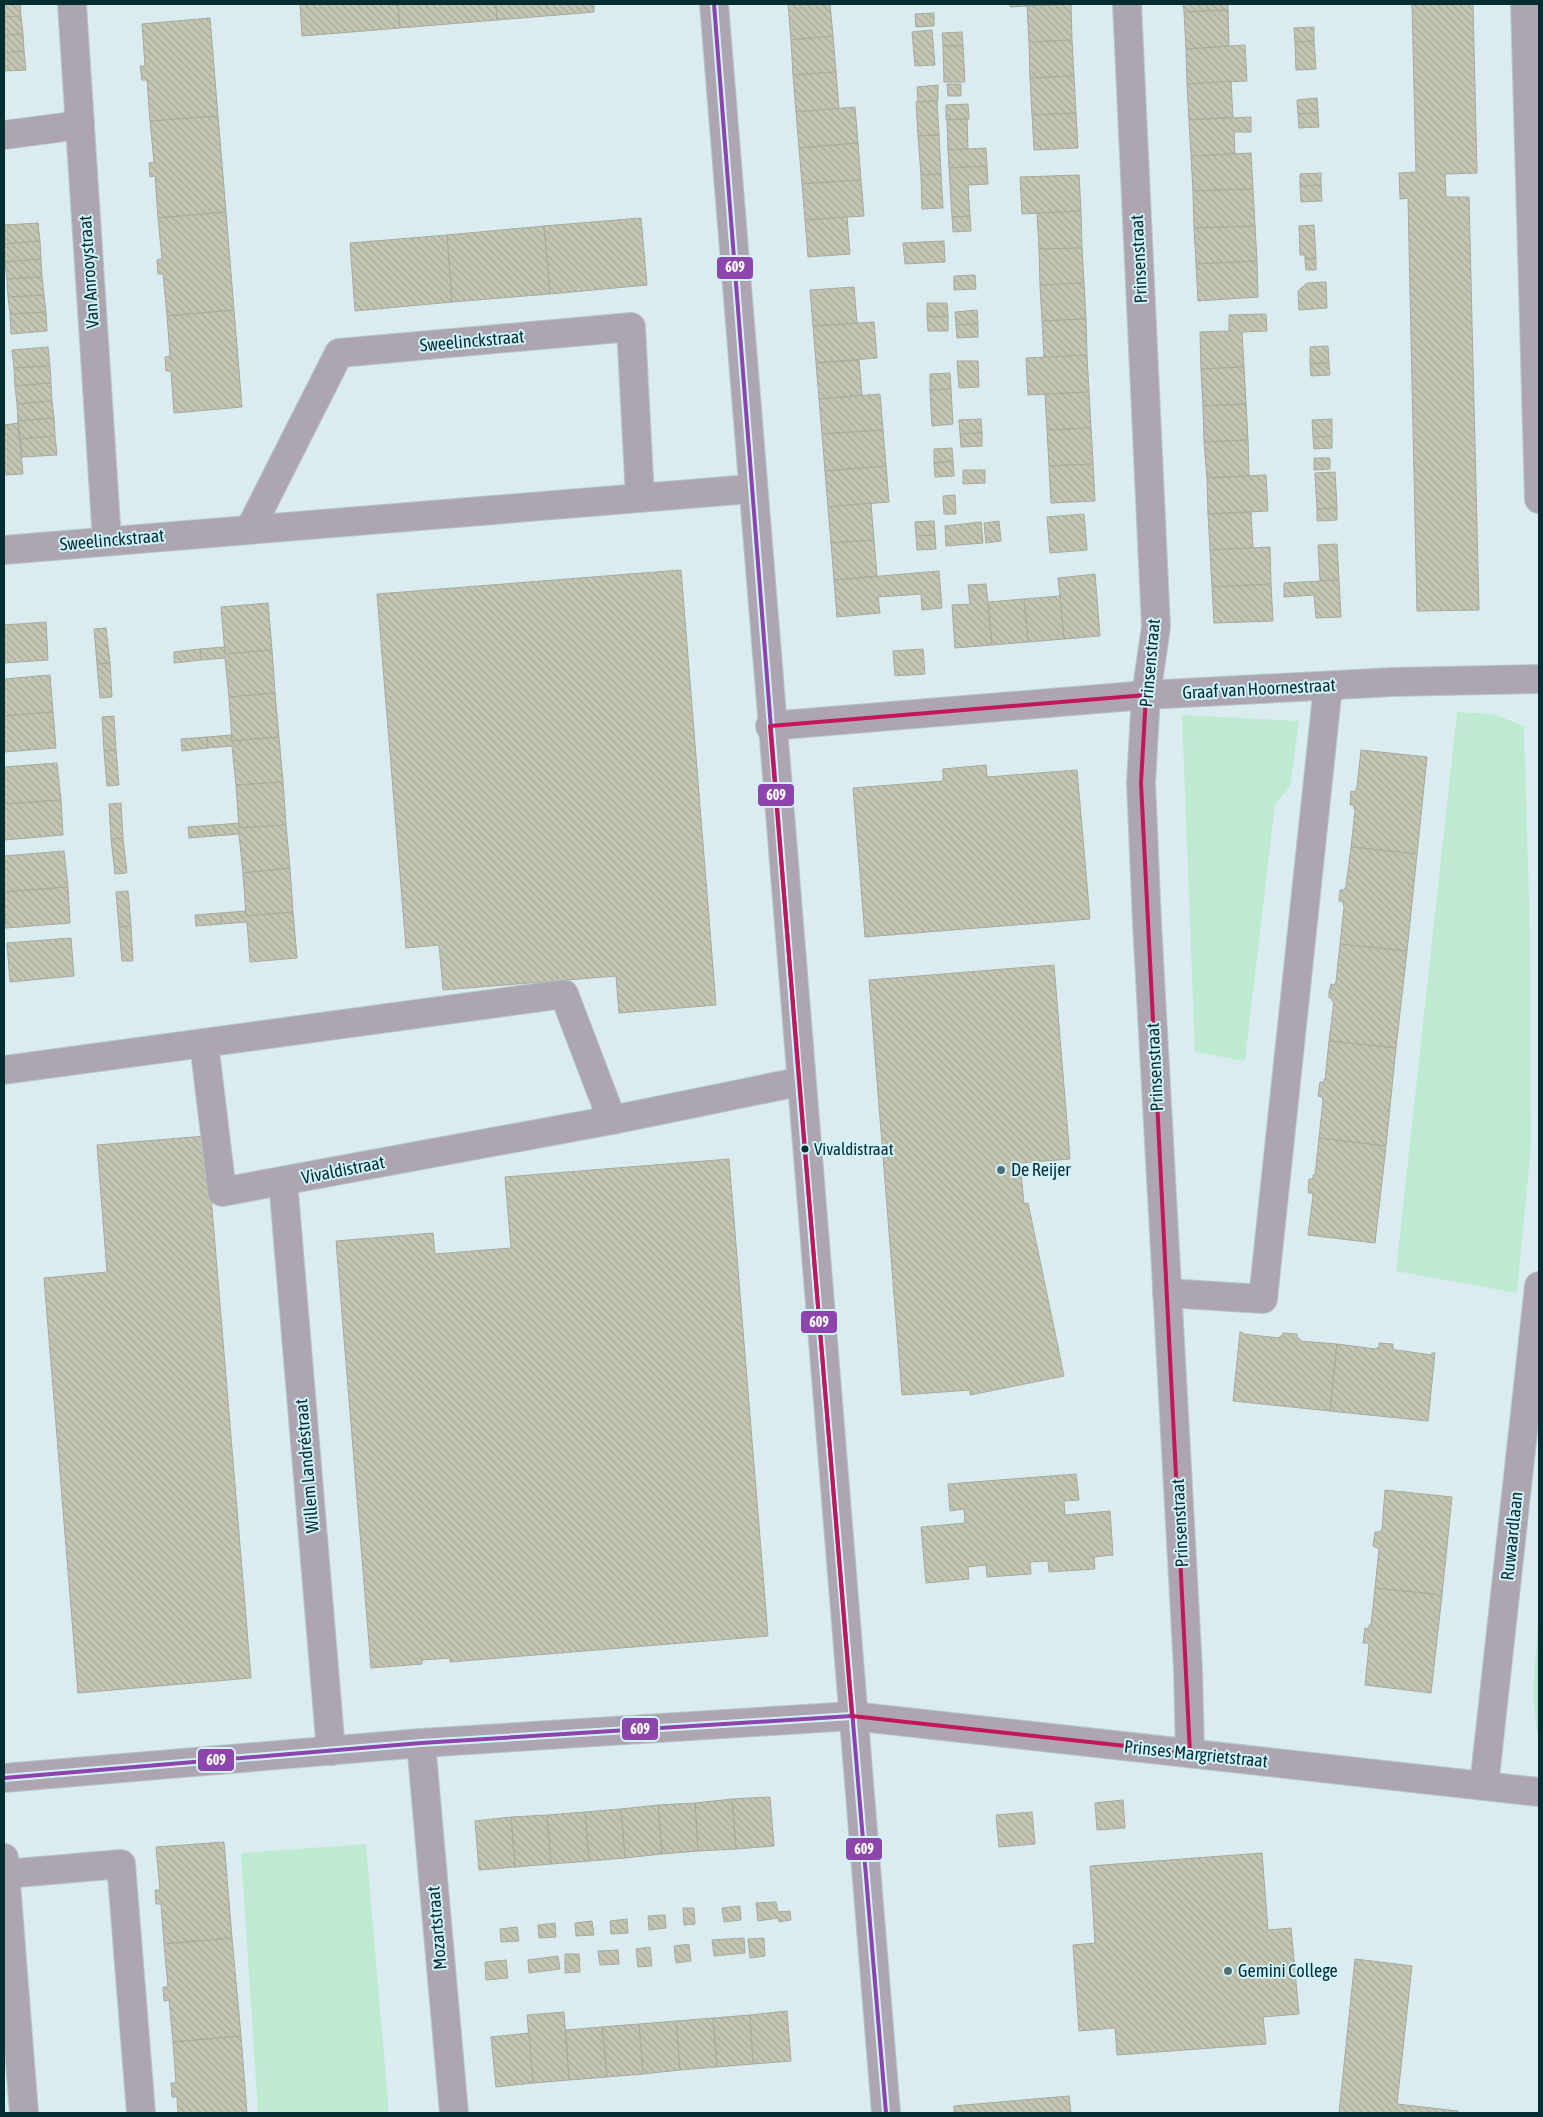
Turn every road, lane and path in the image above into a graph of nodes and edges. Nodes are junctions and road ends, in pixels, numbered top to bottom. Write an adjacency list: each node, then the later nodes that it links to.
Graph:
1 (72, 4): 5 (street, Van Anrooystraat)
2 (714, 4): 7 (street)
3 (1127, 4): 15 (street, Prinsenstraat)
4 (1525, 4): 9 (street)
5 (80, 125): 6 (street); 11 (street, Van Anrooystraat)
6 (4, 135)
7 (750, 489): 8 (street, Sweelinckstraat); 16 (street)
8 (640, 498): 10 (street, Sweelinckstraat); 10 (street, Sweelinckstraat)
9 (1539, 499)
10 (250, 529): 11 (street, Sweelinckstraat)
11 (107, 540): 12 (street, Sweelinckstraat)
12 (4, 550)
13 (1539, 679): 14 (street, Graaf van Hoornestraat)
14 (1328, 686): 15 (street, Graaf van Hoornestraat); 23 (street)
15 (1146, 695): 16 (street, Graaf van Hoornestraat); 23 (street, Prinsenstraat)
16 (770, 726): 19 (street)
17 (204, 1043): 18 (street); 20 (street); 21 (street, Vivaldistraat)
18 (4, 1070)
19 (798, 1082): 20 (street, Vivaldistraat); 24 (street)
20 (612, 1120): 21 (street, Vivaldistraat)
21 (283, 1182): 26 (street, Willem Landréstraat)
22 (1539, 1286): 29 (street, Ruwaardlaan)
23 (1167, 1292): 27 (street, Prinsenstraat)
24 (852, 1716): 25 (street); 27 (street, Prinses Margrietstraat); 35 (street)
25 (421, 1743): 26 (street); 34 (street, Mozartstraat)
26 (331, 1751): 28 (street)
27 (1190, 1753): 29 (street, Prinses Margrietstraat)
28 (4, 1778)
29 (1484, 1786): 30 (street, Prinses Margrietstraat)
30 (1539, 1792)
31 (4, 1866): 32 (street); 33 (street)
32 (24, 2113)
33 (141, 2113)
34 (454, 2113)
35 (886, 2113)

